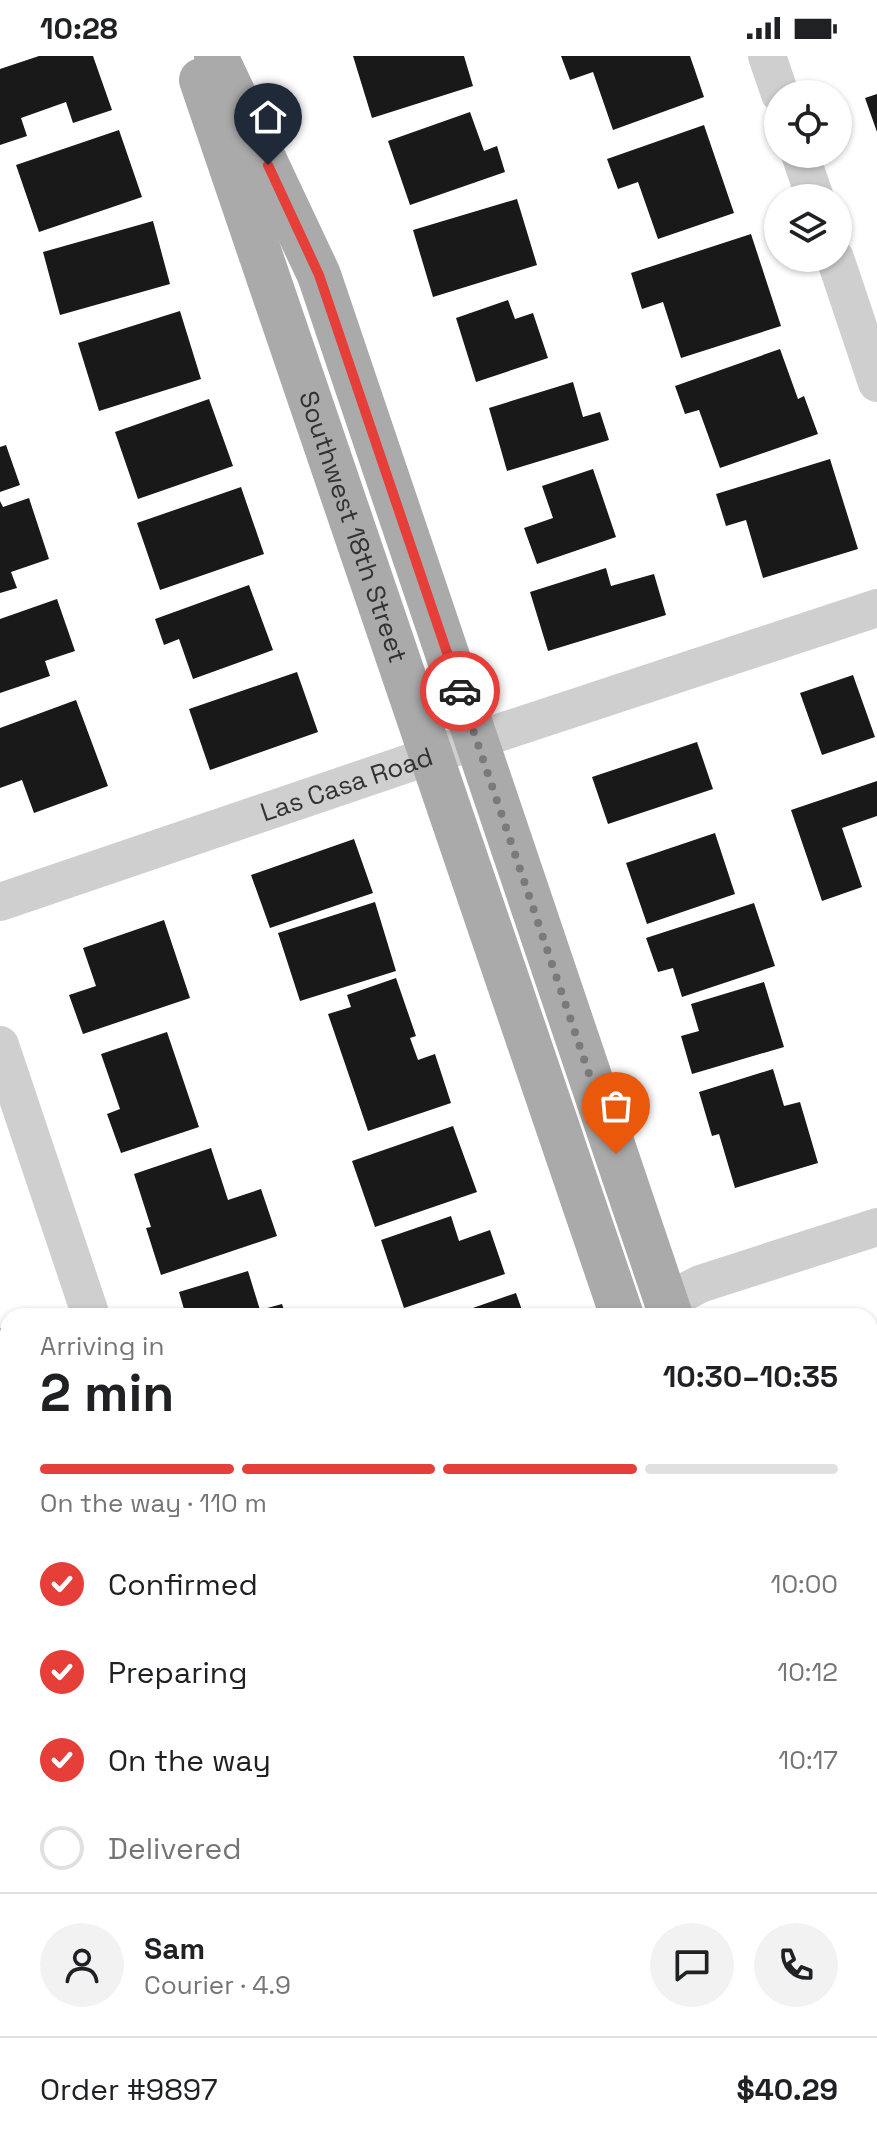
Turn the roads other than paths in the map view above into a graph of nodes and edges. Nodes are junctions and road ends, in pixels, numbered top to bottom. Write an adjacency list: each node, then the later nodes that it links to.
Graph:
1 (193, 56): 9 (main road, Southwest 18th Street)
2 (216, 56): 8 (main road, Southwest 18th Street)
3 (767, 56): 4 (street)
4 (775, 80)
5 (840, 272): 6 (street)
6 (877, 383)
7 (877, 608): 8 (street, Las Casa Road)
8 (477, 740): 9 (street, Las Casa Road); 15 (main road, Southwest 18th Street)
9 (431, 755): 10 (street, Las Casa Road); 14 (main road, Southwest 18th Street)
10 (0, 902)
11 (0, 1045): 13 (street)
12 (877, 1227): 16 (street)
13 (88, 1308)
14 (620, 1308)
15 (669, 1308)
16 (670, 1308)

